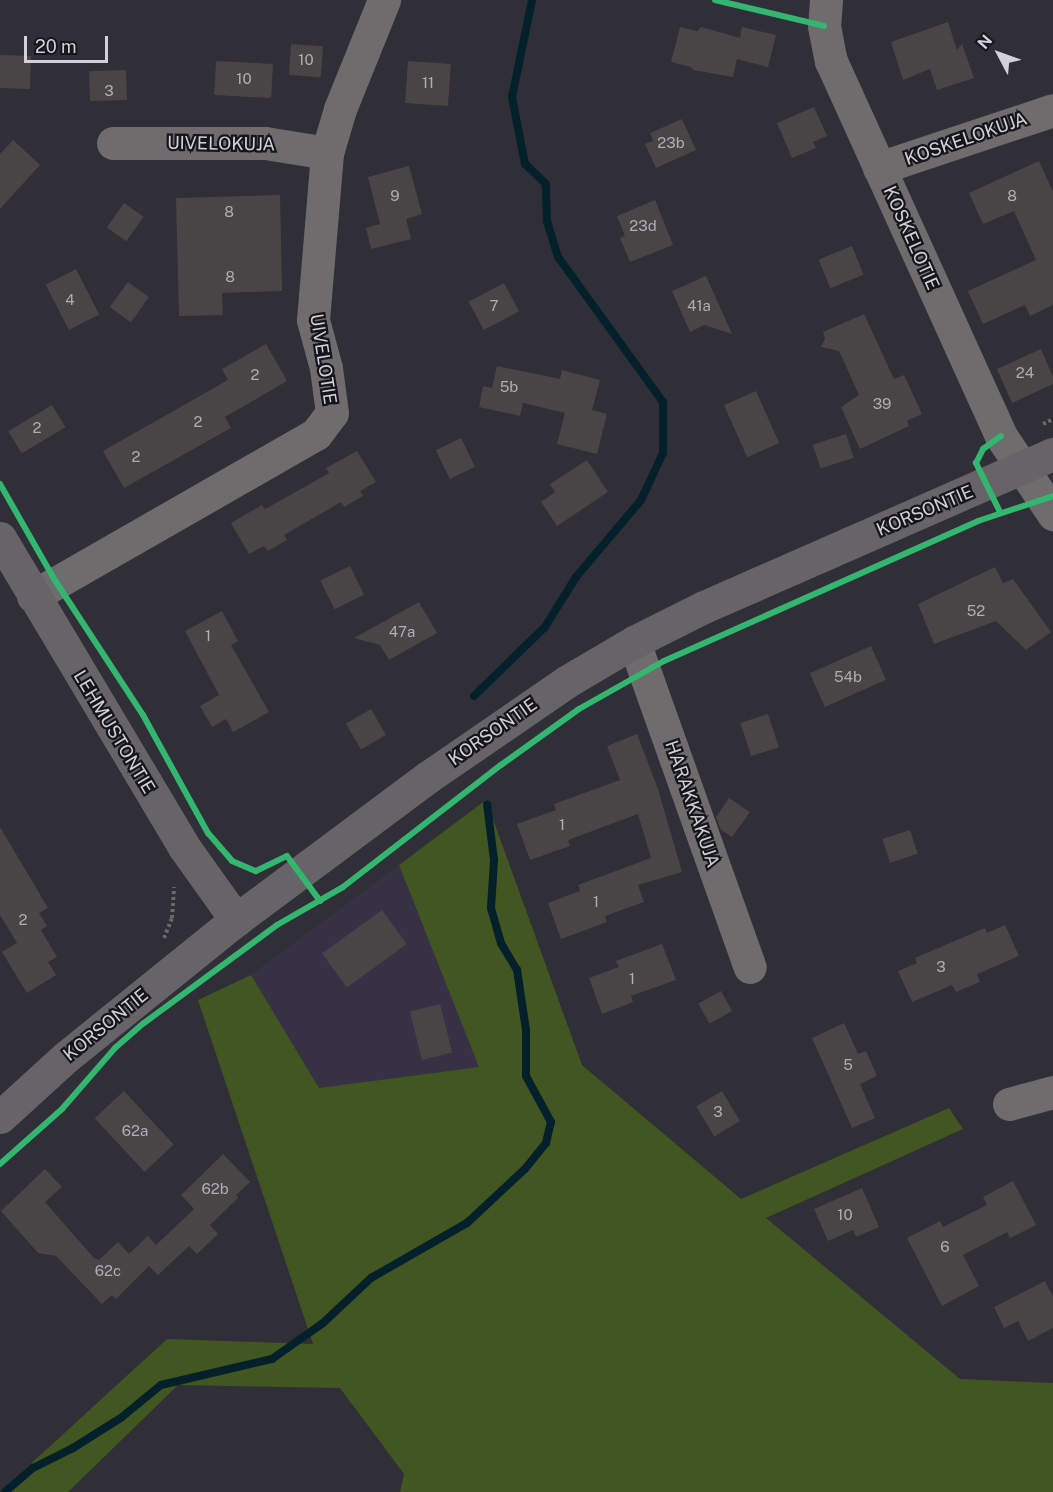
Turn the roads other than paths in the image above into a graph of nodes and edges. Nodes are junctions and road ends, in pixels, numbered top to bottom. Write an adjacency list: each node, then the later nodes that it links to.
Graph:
1 (384, 0): 5 (street, UIVELOTIE)
2 (826, 0): 6 (street, KOSKELOTIE)
3 (1053, 110): 6 (street, KOSKELOKUJA)
4 (113, 143): 5 (street, UIVELOKUJA)
5 (327, 153): 11 (street, UIVELOTIE)
6 (879, 168): 8 (street, KOSKELOTIE)
7 (1053, 454): 8 (main road, KORSONTIE)
8 (1022, 469): 9 (street, KOSKELOTIE); 12 (main road, KORSONTIE)
9 (1053, 514)
10 (0, 538): 11 (main road, LEHMUSTONTIE)
11 (33, 596): 13 (main road, LEHMUSTONTIE)
12 (634, 642): 13 (main road, KORSONTIE); 14 (street, HARAKKAKUJA)
13 (236, 920): 17 (main road, KORSONTIE)
14 (750, 967)
15 (1053, 1092): 16 (street)
16 (1009, 1104)
17 (0, 1117)

